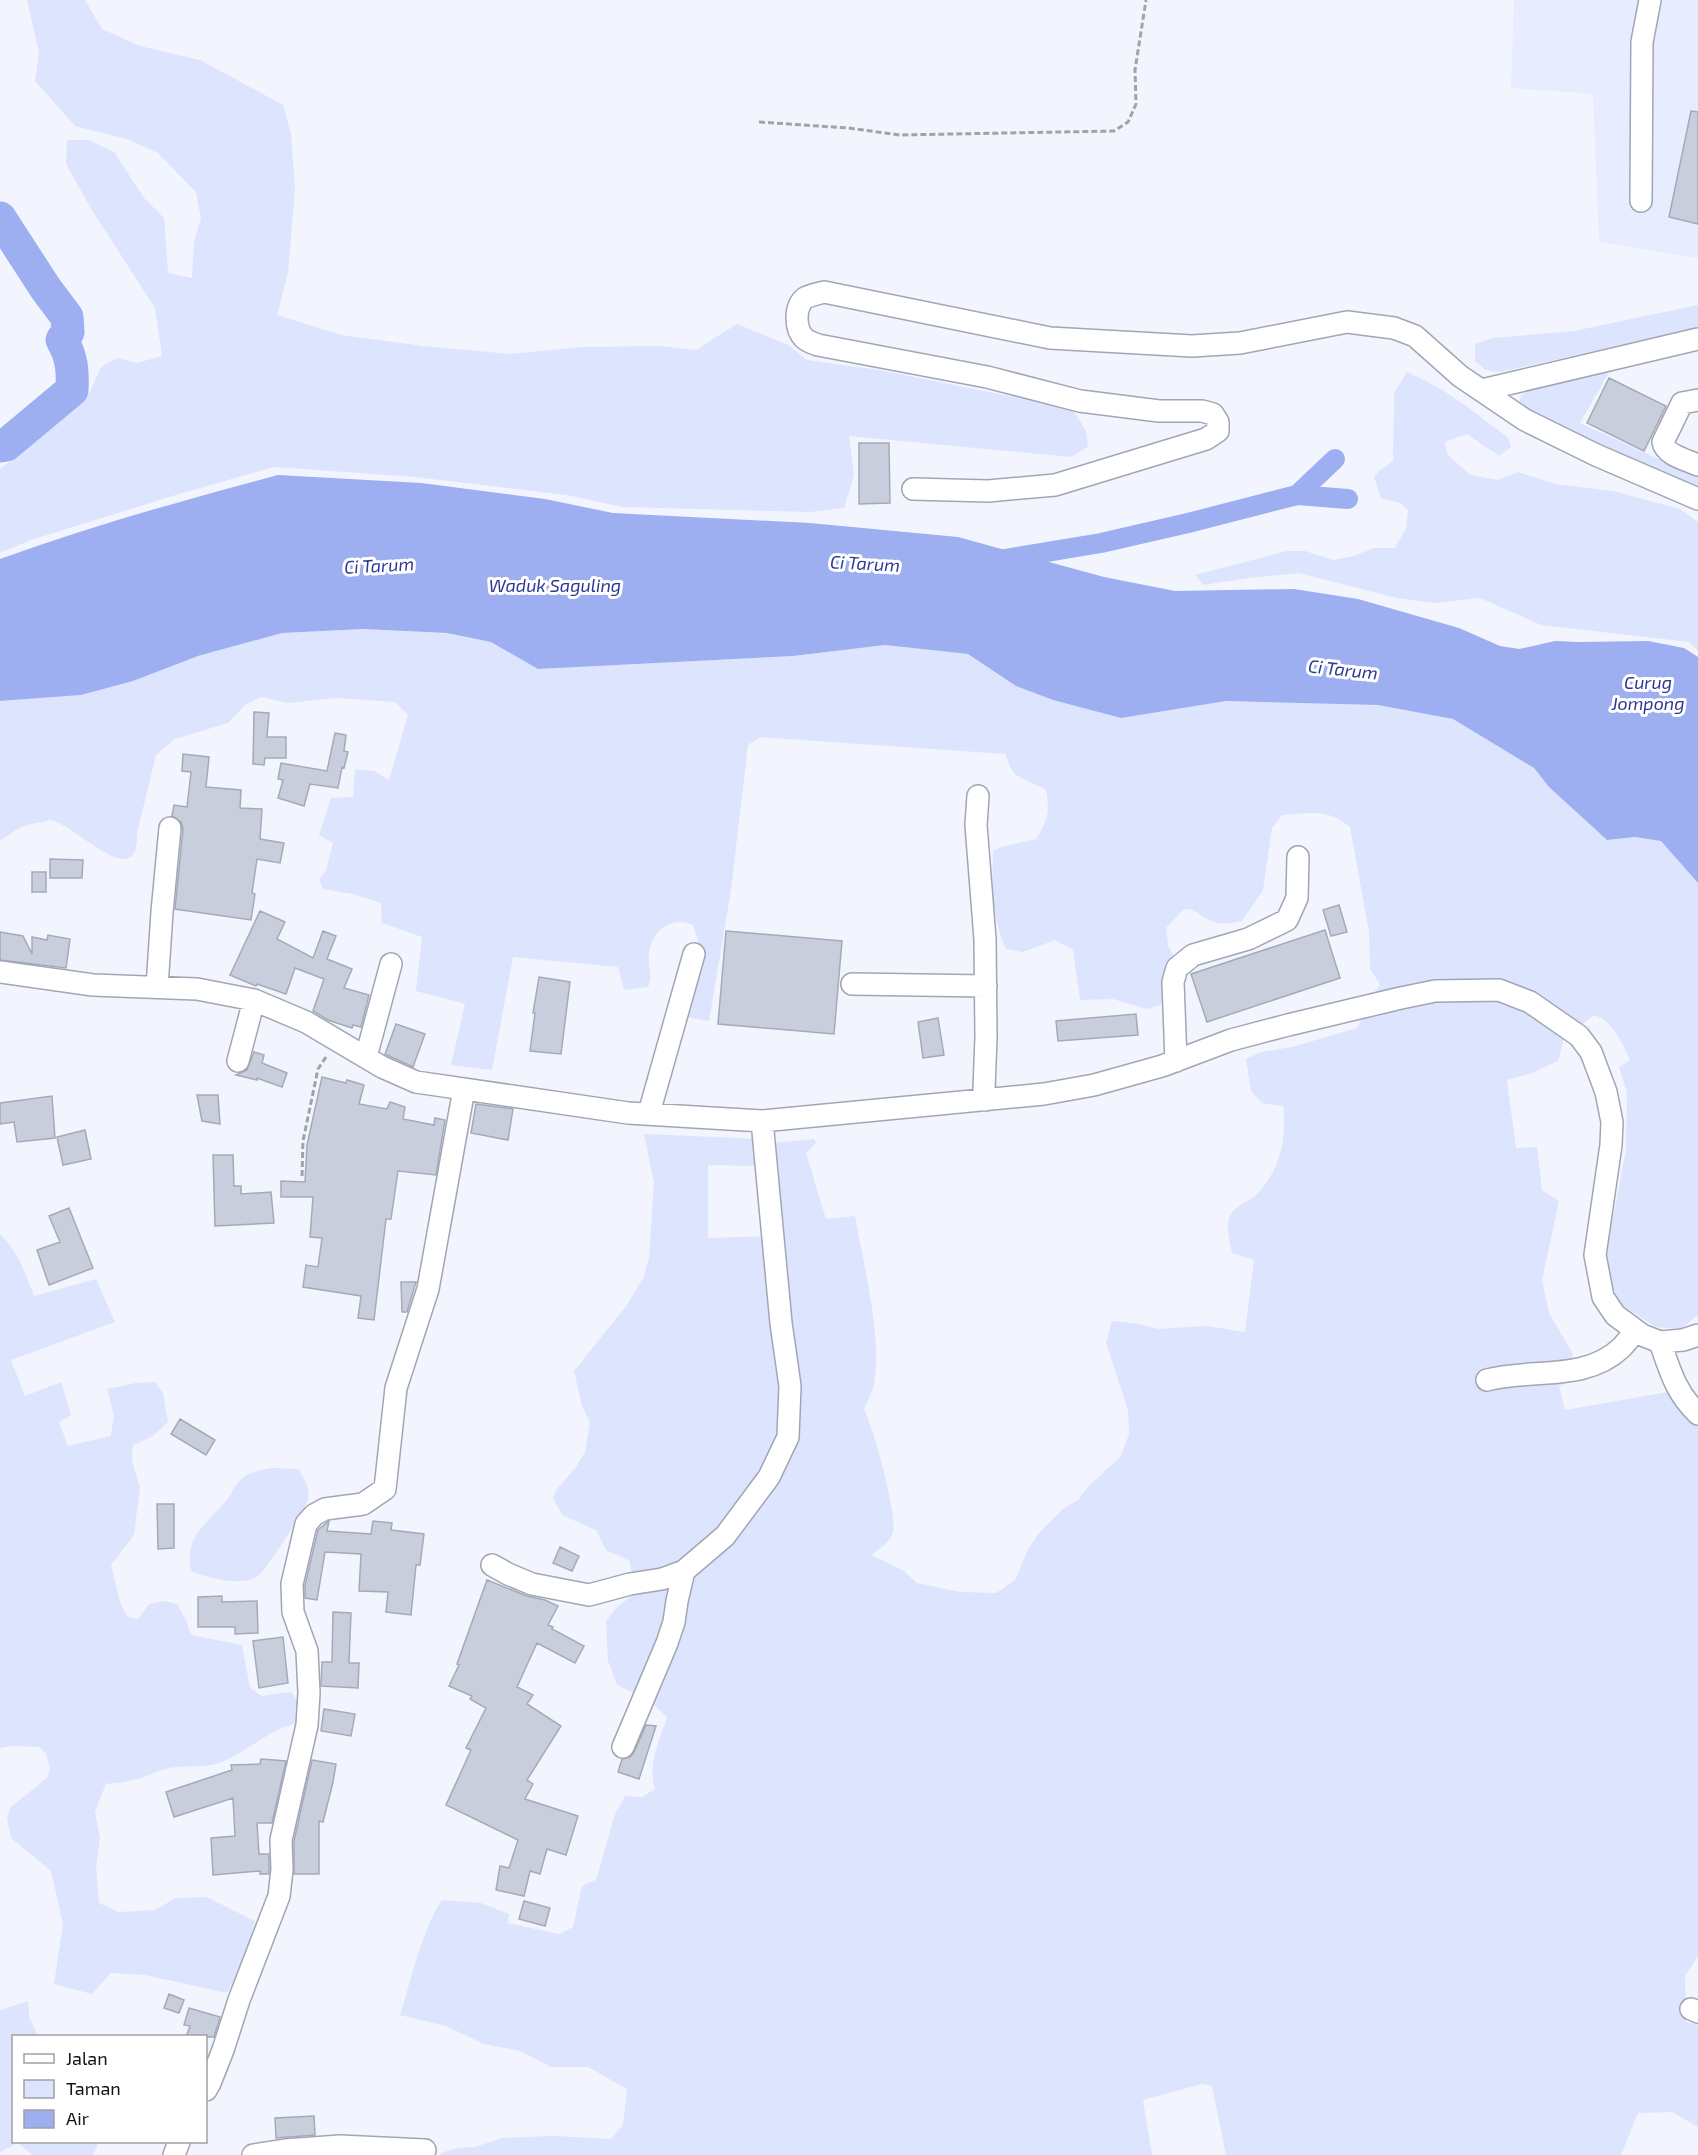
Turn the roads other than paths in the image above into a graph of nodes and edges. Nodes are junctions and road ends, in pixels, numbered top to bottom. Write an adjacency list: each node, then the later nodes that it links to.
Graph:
1 (1650, 0): 2 (street)
2 (1641, 201)
3 (1698, 339): 4 (street)
4 (1482, 390): 7 (street); 8 (street)
5 (1698, 400): 6 (street)
6 (1698, 465)
7 (913, 489)
8 (1698, 499)
9 (978, 796): 16 (street)
10 (170, 828): 17 (street)
11 (1298, 857): 21 (street)
12 (694, 954): 24 (street)
13 (391, 964): 19 (street)
14 (0, 972): 17 (street)
15 (852, 984): 16 (street)
16 (986, 986): 23 (street)
17 (157, 987): 18 (street)
18 (254, 1000): 19 (street); 20 (street)
19 (366, 1057): 22 (street)
20 (238, 1061)
21 (1176, 1061): 23 (street); 26 (street)
22 (464, 1089): 24 (street); 34 (street)
23 (986, 1100): 25 (street)
24 (649, 1113): 25 (street)
25 (762, 1121): 32 (street)
26 (1636, 1331): 28 (street); 29 (street)
27 (1698, 1335): 28 (street)
28 (1660, 1342): 30 (street)
29 (1488, 1380)
30 (1698, 1414)
31 (492, 1565): 32 (street)
32 (684, 1571): 33 (street)
33 (623, 1747)
34 (207, 2088)
35 (425, 2150): 36 (street)
36 (253, 2155)

